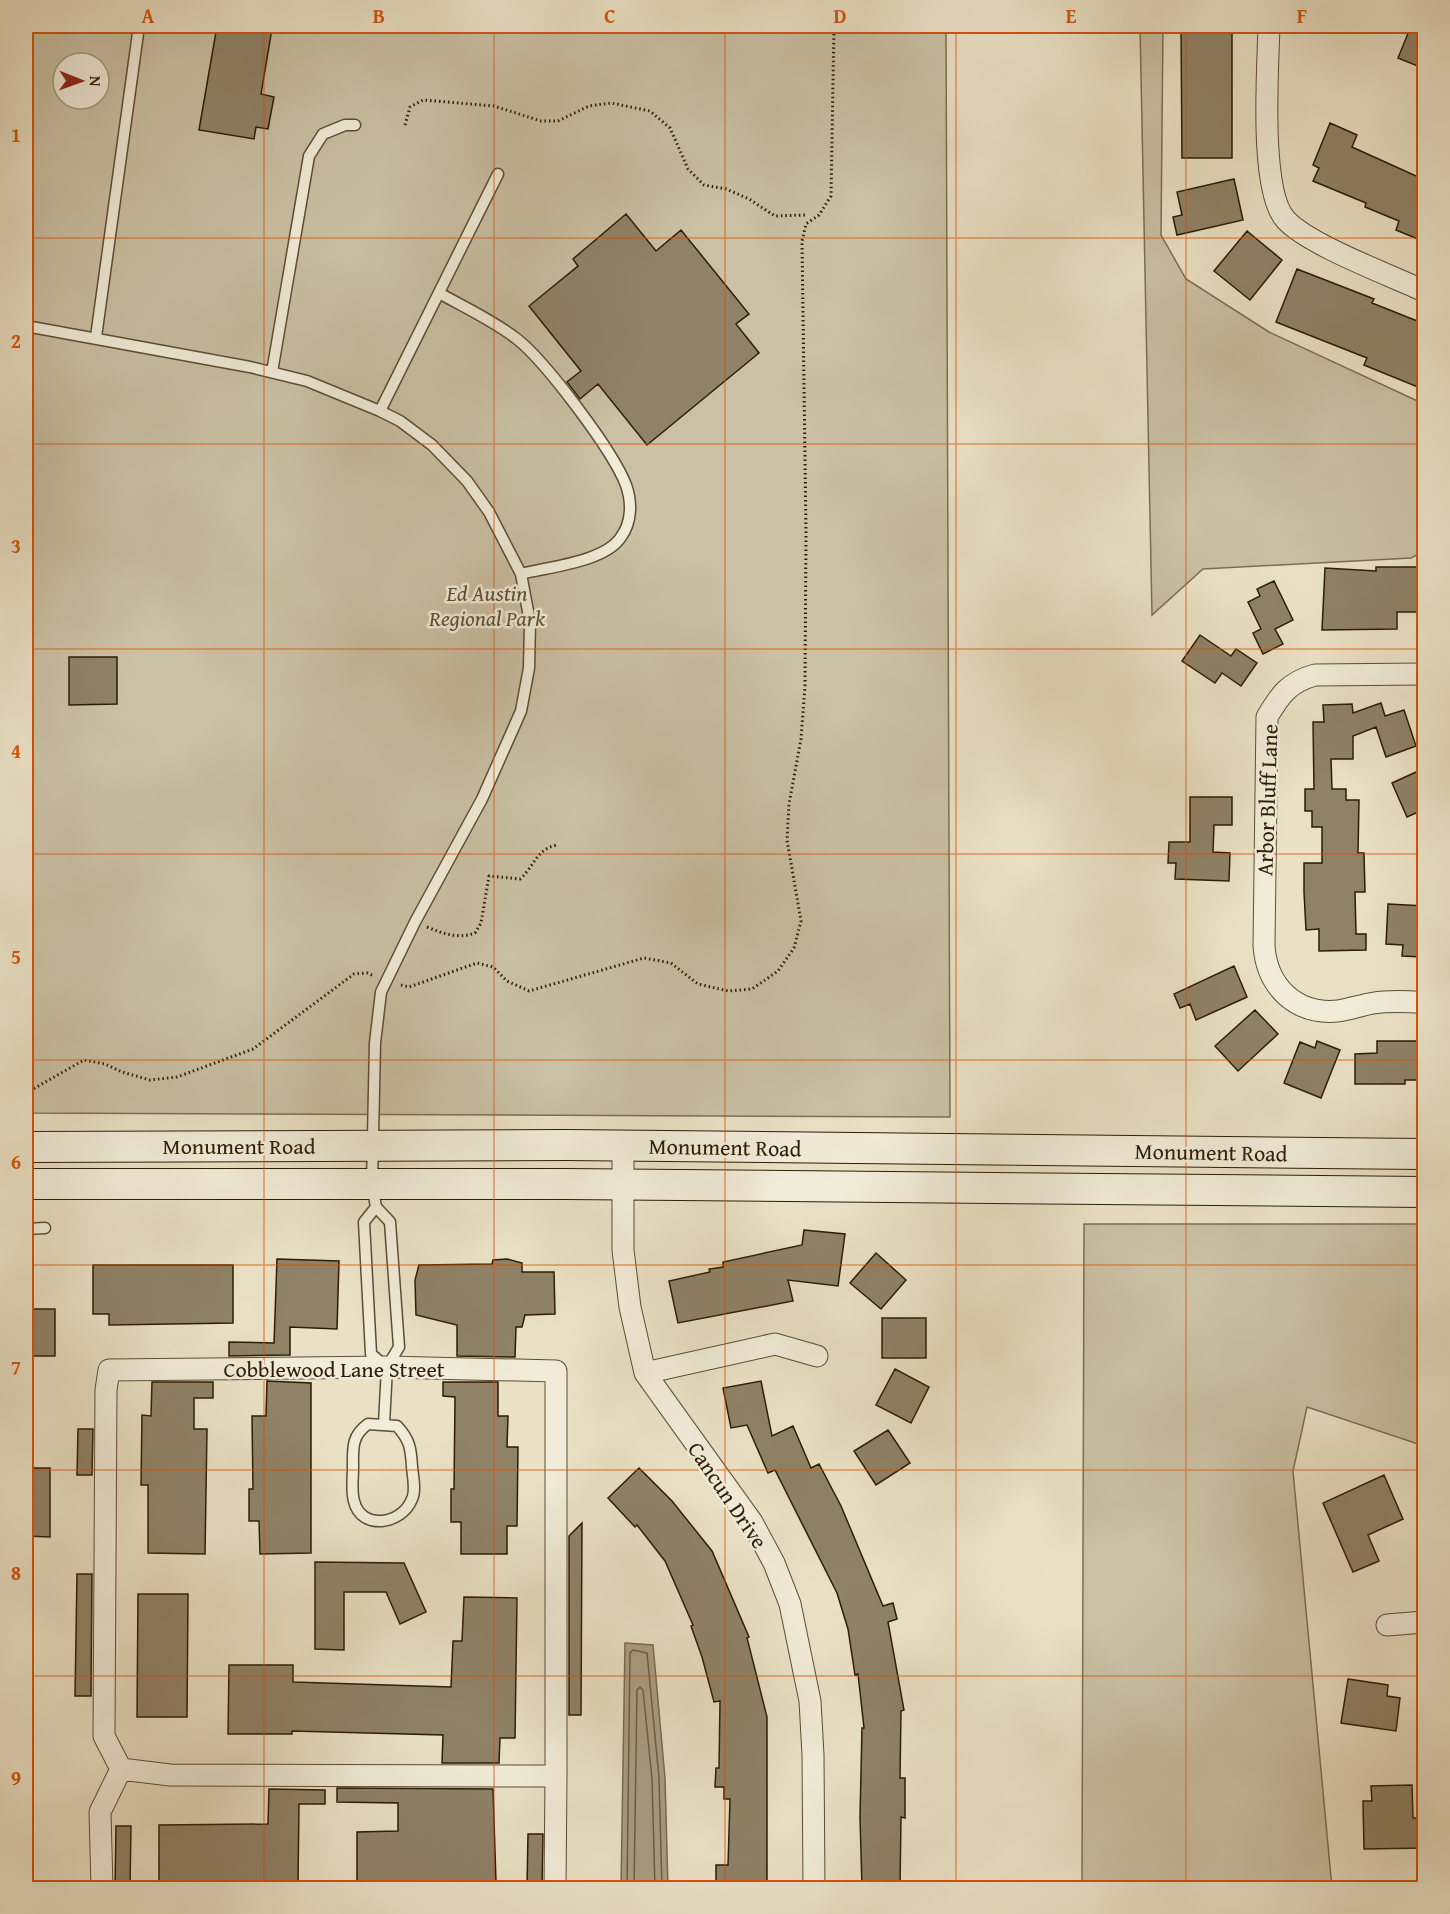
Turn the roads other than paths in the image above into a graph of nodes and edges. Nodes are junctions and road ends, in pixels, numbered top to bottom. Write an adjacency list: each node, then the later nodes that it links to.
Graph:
1 (139, 26): 8 (lane)
2 (1269, 26): 5 (street)
3 (355, 125): 9 (lane)
4 (498, 174): 6 (lane)
5 (1425, 291)
6 (439, 293): 10 (lane); 11 (lane)
7 (26, 326): 8 (lane)
8 (96, 338): 9 (lane)
9 (272, 372): 10 (lane)
10 (380, 411): 11 (lane)
11 (520, 574): 14 (lane)
12 (1424, 675): 13 (street, Arbor Bluff Lane)
13 (1425, 1002)
14 (372, 1145): 15 (street, Monument Road); 16 (street, Monument Road); 21 (lane)
15 (622, 1146): 17 (street, Monument Road); 19 (street, Cancun Drive)
16 (26, 1147)
17 (1425, 1154)
18 (26, 1184): 21 (street, Monument Road)
19 (622, 1185): 20 (street, Monument Road); 21 (street, Monument Road); 26 (street, Cancun Drive)
20 (1425, 1192)
21 (374, 1196): 25 (lane); 25 (lane)
22 (45, 1228): 23 (lane)
23 (26, 1229)
24 (818, 1356): 26 (street)
25 (387, 1367): 27 (lane); 30 (street, Cobblewood Lane Street); 31 (street, Cobblewood Lane Street)
26 (645, 1373): 34 (street, Cancun Drive)
27 (384, 1424): 27 (lane)
28 (1425, 1622): 29 (street)
29 (1387, 1625)
30 (121, 1768): 31 (street); 32 (street)
31 (556, 1776): 33 (street, Cobblewood Lane Street)
32 (102, 1888)
33 (555, 1888)
34 (814, 1888)

